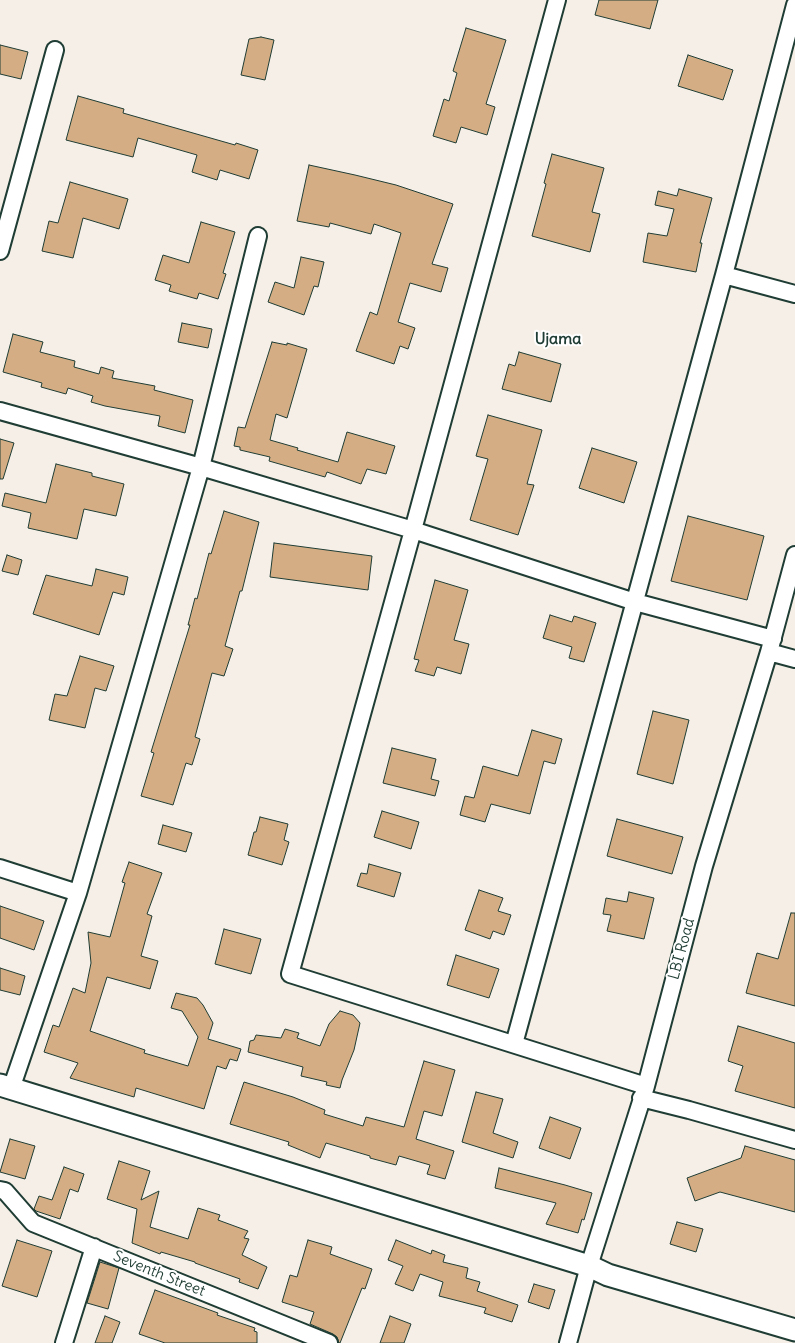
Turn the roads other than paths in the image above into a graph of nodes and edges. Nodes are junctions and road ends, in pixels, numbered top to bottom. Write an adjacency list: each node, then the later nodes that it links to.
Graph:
1 (557, 0): 10 (street)
2 (795, 5): 6 (street)
3 (55, 50): 5 (street)
4 (258, 236): 9 (street)
5 (0, 252)
6 (724, 275): 7 (street); 12 (street)
7 (795, 294)
8 (0, 411): 9 (street)
9 (200, 467): 10 (street); 16 (street)
10 (413, 530): 12 (street); 17 (street)
11 (795, 555): 13 (street, LBI Road)
12 (635, 602): 13 (street); 17 (street)
13 (771, 646): 14 (street); 19 (street, LBI Road)
14 (795, 659)
15 (0, 868): 16 (street)
16 (78, 892): 18 (street)
17 (514, 1044): 19 (street)
18 (6, 1087): 23 (main road)
19 (643, 1092): 20 (street); 23 (street, LBI Road)
20 (795, 1140)
21 (0, 1190): 22 (street, Seventh Street)
22 (94, 1247): 25 (street, Seventh Street); 26 (street)
23 (599, 1270): 24 (main road); 27 (street, LBI Road)
24 (795, 1330)
25 (325, 1342)
26 (64, 1343)
27 (568, 1343)

